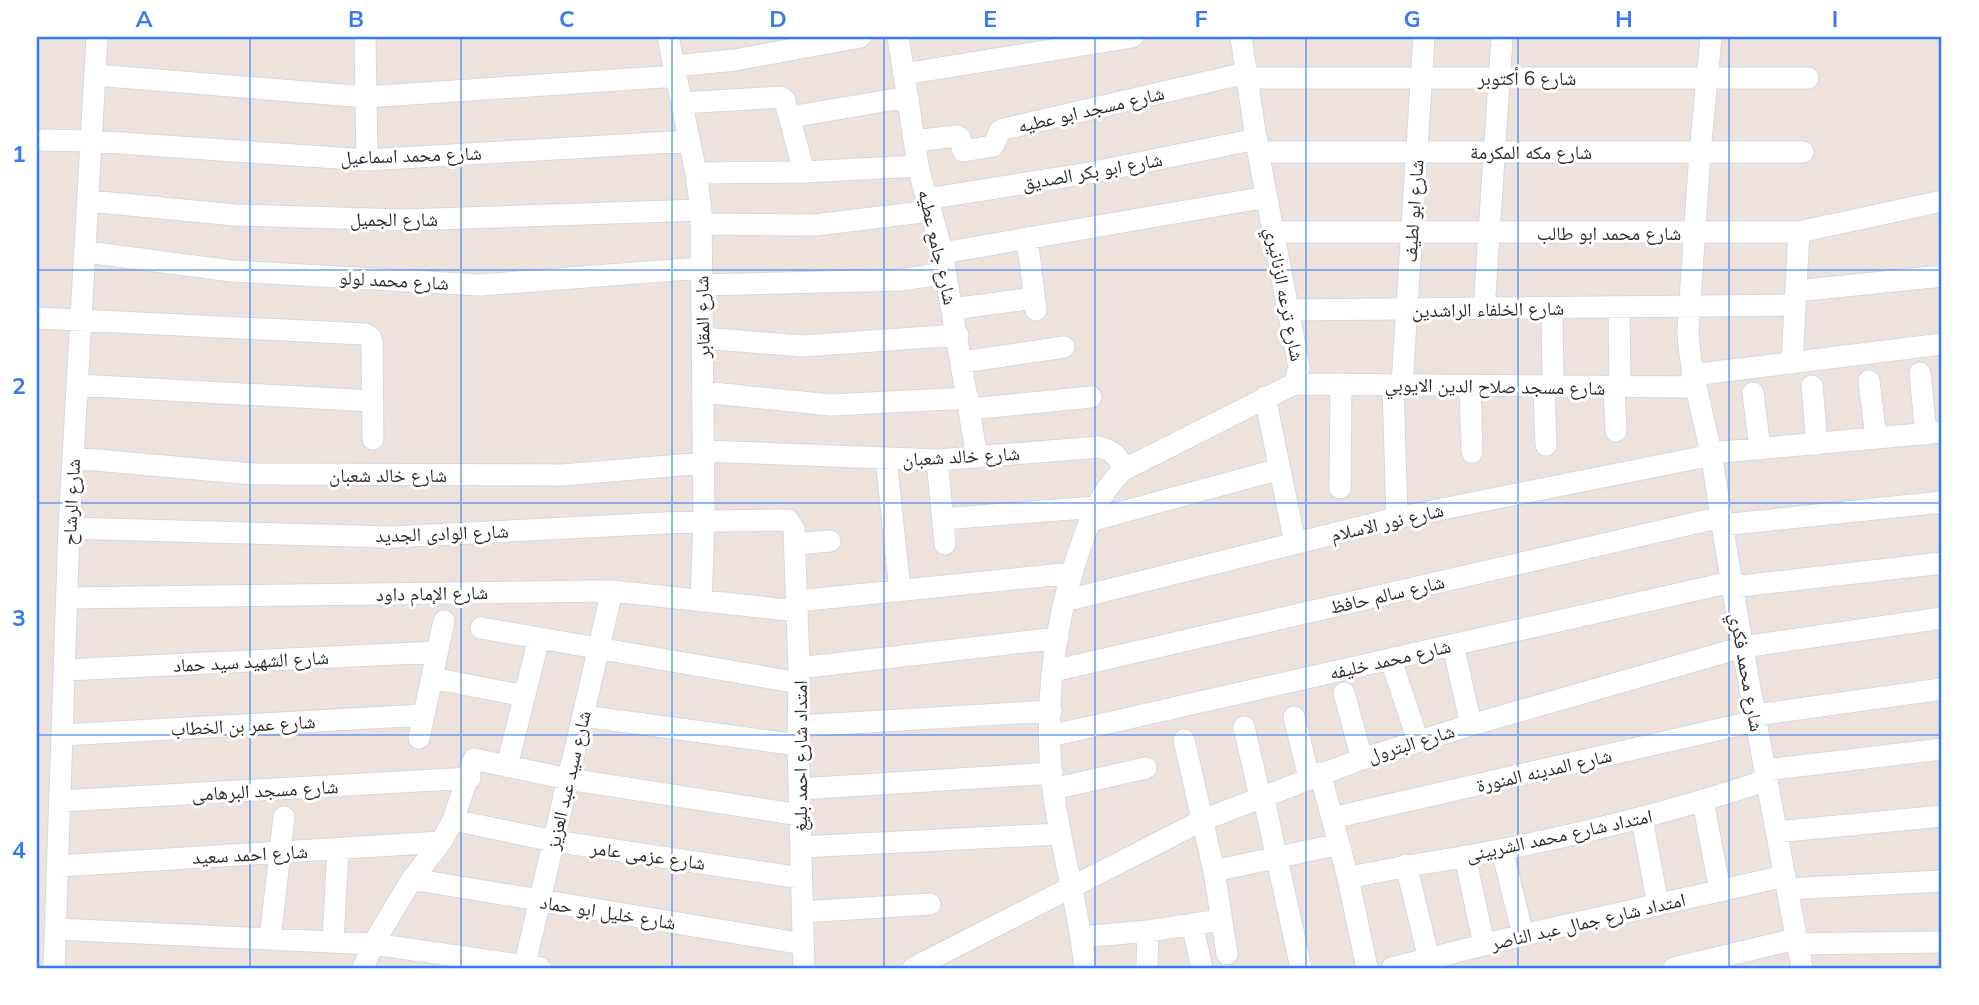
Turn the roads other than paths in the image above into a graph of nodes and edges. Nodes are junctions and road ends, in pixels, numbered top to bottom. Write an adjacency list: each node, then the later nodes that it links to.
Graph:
1 (97, 37): 13 (street, شارع الرشاح)
2 (365, 37): 19 (street)
3 (668, 37): 11 (street, شارع المقابر)
4 (860, 37): 11 (street)
5 (898, 37): 12 (street, شارع جامع عطيه)
6 (1132, 37): 12 (street)
7 (1241, 37): 14 (street, شارع ترعه الزنانيري)
8 (1424, 37): 15 (street, شارع ابو لطيف)
9 (1502, 37): 16 (street)
10 (1711, 37): 17 (street)
11 (675, 71): 19 (street); 21 (street, شارع المقابر)
12 (904, 74): 20 (street, شارع جامع عطيه)
13 (95, 75): 19 (street); 24 (street, شارع الرشاح)
14 (1246, 75): 15 (street, شارع 6 أكتوبر); 26 (street, شارع مسجد ابو عطيه); 27 (street, شارع ترعه الزنانيري)
15 (1422, 78): 16 (street, شارع 6 أكتوبر); 28 (street, شارع ابو لطيف)
16 (1499, 78): 17 (street, شارع 6 أكتوبر); 29 (street)
17 (1708, 78): 18 (street, شارع 6 أكتوبر); 30 (street)
18 (1808, 78)
19 (366, 97): 32 (street)
20 (908, 97): 22 (street); 26 (street, شارع جامع عطيه)
21 (682, 103): 22 (street); 25 (street, شارع المقابر)
22 (790, 117): 34 (street)
23 (37, 140): 24 (street)
24 (91, 141): 32 (street, شارع محمد اسماعيل); 37 (street, شارع الرشاح)
25 (689, 141): 32 (street, شارع محمد اسماعيل); 35 (street, شارع المقابر)
26 (915, 141): 33 (street, شارع جامع عطيه)
27 (1258, 146): 28 (street, شارع مكه المكرمة); 36 (street, شارع ترعه الزنانيري); 39 (street, شارع ابو بكر الصديق)
28 (1417, 152): 29 (street, شارع مكه المكرمة); 42 (street, شارع ابو لطيف)
29 (1494, 152): 30 (street, شارع مكه المكرمة); 44 (street)
30 (1700, 152): 31 (street, شارع مكه المكرمة); 45 (street)
31 (1803, 152)
32 (367, 160)
33 (918, 166): 34 (street); 39 (street, شارع جامع عطيه)
34 (804, 172): 35 (street)
35 (696, 173): 40 (street, شارع المقابر)
36 (1266, 197): 41 (street, شارع ترعه الزنانيري); 46 (street, شارع محمد لولو)
37 (89, 201): 40 (street, شارع الجميل); 47 (street, شارع الرشاح)
38 (1942, 201): 43 (street, شارع محمد ابو طالب)
39 (929, 205): 40 (street, شارع ابو بكر الصديق); 48 (street, شارع جامع عطيه)
40 (701, 217): 50 (street, شارع المقابر)
41 (1273, 232): 42 (street, شارع محمد ابو طالب); 58 (street, شارع ترعه الزنانيري)
42 (1412, 232): 44 (street, شارع محمد ابو طالب); 56 (street, شارع ابو لطيف)
43 (1799, 232): 45 (street, شارع محمد ابو طالب); 51 (street)
44 (1489, 233): 45 (street, شارع محمد ابو طالب); 57 (street)
45 (1695, 233): 53 (street)
46 (1027, 238): 48 (street, شارع محمد لولو); 55 (street)
47 (87, 252): 50 (street, شارع محمد لولو); 60 (street, شارع الرشاح)
48 (944, 263): 50 (street, شارع محمد لولو); 55 (street, شارع جامع عطيه)
49 (1942, 276): 51 (street, شارع الخلفاء الراشدين)
50 (702, 277): 62 (street, شارع المقابر)
51 (1796, 298): 53 (street, شارع الخلفاء الراشدين); 66 (street)
52 (1619, 307): 53 (street, شارع الخلفاء الراشدين); 54 (street, شارع الخلفاء الراشدين); 77 (street)
53 (1690, 307): 68 (street)
54 (1552, 308): 57 (street, شارع الخلفاء الراشدين); 75 (street)
55 (953, 309): 61 (street, شارع جامع عطيه)
56 (1406, 309): 57 (street, شارع الخلفاء الراشدين); 58 (street, شارع الخلفاء الراشدين); 73 (street, شارع ابو لطيف)
57 (1484, 309)
58 (1287, 310): 70 (street, شارع ترعه الزنانيري)
59 (37, 318): 60 (street)
60 (82, 321): 72 (street, شارع الرشاح); 82 (street)
61 (958, 335): 62 (street); 65 (street, شارع جامع عطيه)
62 (703, 338): 78 (street, شارع المقابر)
63 (1942, 344): 66 (street, شارع مسجد صلاح الدين الايوبي)
64 (1064, 347): 65 (street)
65 (962, 362): 83 (street, شارع جامع عطيه)
66 (1792, 363): 68 (street, شارع مسجد صلاح الدين الايوبي)
67 (1920, 373): 85 (street)
68 (1694, 381): 77 (street, شارع مسجد صلاح الدين الايوبي); 92 (street, شارع محمد فكري)
69 (1869, 381): 86 (street)
70 (1294, 384): 71 (street, شارع مسجد صلاح الدين الايوبي); 81 (street, شارع ترعه الزنانيري)
71 (1340, 384): 73 (street, شارع مسجد صلاح الدين الايوبي); 100 (street)
72 (78, 385): 82 (street); 95 (street, شارع الرشاح)
73 (1398, 385): 74 (street, شارع مسجد صلاح الدين الايوبي); 103 (street, شارع ابو لطيف)
74 (1470, 385): 75 (street, شارع مسجد صلاح الدين الايوبي); 91 (street)
75 (1548, 386): 77 (street, شارع مسجد صلاح الدين الايوبي); 89 (street)
76 (1812, 386): 88 (street)
77 (1617, 387): 84 (street)
78 (703, 392): 83 (street); 93 (street, شارع المقابر)
79 (1753, 393): 90 (street)
80 (1091, 397): 83 (street)
81 (1265, 397): 98 (street); 99 (street, شارع ترعه الزنانيري)
82 (372, 401): 87 (street)
83 (969, 403): 94 (street, شارع جامع عطيه)
84 (1616, 431)
85 (1934, 433): 86 (street)
86 (1876, 438): 88 (street)
87 (373, 439)
88 (1817, 444): 90 (street)
89 (1546, 445)
90 (1760, 449): 92 (street)
91 (1472, 452)
92 (1712, 454): 103 (street, شارع نور الاسلام); 106 (street, شارع محمد فكري)
93 (704, 457): 95 (street, شارع خالد شعبان); 96 (street, شارع خالد شعبان); 105 (street, شارع المقابر)
94 (977, 457): 97 (street, شارع خالد شعبان); 99 (street, شارع خالد شعبان)
95 (73, 458): 107 (street, شارع الرشاح)
96 (886, 459): 97 (street, شارع خالد شعبان); 116 (street)
97 (937, 460): 104 (street)
98 (1280, 469): 102 (street); 109 (street)
99 (1124, 470): 102 (street, شارع ترعه الزنانيري)
100 (1340, 488)
101 (1942, 502): 106 (street, شارع سالم حافظ)
102 (1092, 514): 104 (street); 113 (street, شارع ترعه الزنانيري)
103 (1397, 518): 109 (street, شارع نور الاسلام)
104 (943, 519): 111 (street)
105 (704, 521): 107 (street, شارع الوادى الجديد); 110 (street, شارع الوادى الجديد); 118 (street, شارع المقابر)
106 (1722, 521): 114 (street, شارع محمد فكري); 131 (street, شارع سالم حافظ)
107 (69, 528): 117 (street, شارع الرشاح)
108 (830, 541): 110 (street)
109 (1295, 543): 119 (street, شارع نور الاسلام)
110 (794, 544): 120 (street, امتداد شارع احمد بليغ)
111 (945, 544)
112 (1942, 562): 114 (street, شارع محمد خليفه)
113 (1072, 573): 116 (street, شارع الإمام داود); 119 (street, شارع ترعه الزنانيري)
114 (1731, 584): 126 (street, شارع محمد خليفه); 127 (street, شارع محمد فكري)
115 (612, 591): 117 (street, شارع الإمام داود); 118 (street, شارع الإمام داود); 128 (street, شارع سيد عبد العزيز)
116 (900, 591): 120 (street, شارع الإمام داود)
117 (67, 598): 130 (street, شارع الرشاح)
118 (701, 601): 120 (street, شارع الإمام داود)
119 (1064, 601): 125 (street, شارع ترعه الزنانيري)
120 (797, 606): 133 (street, امتداد شارع احمد بليغ)
121 (1942, 618): 127 (street, شارع البترول)
122 (444, 621): 129 (street)
123 (481, 628): 124 (street)
124 (539, 638): 128 (street); 137 (street)
125 (1058, 638): 131 (street, شارع ترعه الزنانيري); 133 (street)
126 (1453, 645): 143 (street); 147 (street, شارع محمد خليفه)
127 (1742, 647): 142 (street, شارع محمد فكري); 143 (street, شارع البترول)
128 (599, 648): 133 (street); 140 (street, شارع سيد عبد العزيز)
129 (437, 652): 130 (street, شارع الشهيد سيد حماد); 134 (street)
130 (65, 670): 145 (street, شارع الرشاح)
131 (1053, 671): 138 (street, شارع ترعه الزنانيري)
132 (1395, 672): 150 (street)
133 (799, 675): 146 (street, امتداد شارع احمد بليغ)
134 (432, 678): 137 (street); 139 (street)
135 (1942, 689): 142 (street, شارع المدينه المنورة)
136 (1343, 693): 152 (street)
137 (525, 696): 153 (street)
138 (1051, 710): 146 (street); 147 (street, شارع ترعه الزنانيري)
139 (424, 715): 145 (street, شارع عمر بن الخطاب); 148 (street)
140 (583, 716): 146 (street); 158 (street, شارع سيد عبد العزيز)
141 (1294, 717): 156 (street)
142 (1756, 718): 157 (street, شارع محمد فكري); 167 (street, شارع المدينه المنورة)
143 (1471, 724): 150 (street, شارع البترول)
144 (1244, 727): 161 (street)
145 (62, 735): 162 (street, شارع الرشاح)
146 (799, 736): 160 (street, امتداد شارع احمد بليغ)
147 (1050, 736): 159 (street, شارع ترعه الزنانيري)
148 (419, 738)
149 (1184, 740): 170 (street)
150 (1418, 741): 152 (street, شارع البترول)
151 (1942, 749): 157 (street, امتداد شارع محمد الشربينى)
152 (1362, 759): 156 (street, شارع البترول)
153 (507, 766): 155 (street, شارع مسجد البرهامى); 158 (street, شارع مسجد البرهامى)
154 (1146, 768): 159 (street)
155 (472, 769): 162 (street, شارع مسجد البرهامى); 169 (street)
156 (1315, 775): 161 (street, شارع البترول); 167 (street)
157 (1766, 775): 163 (street, امتداد شارع محمد الشربينى); 171 (street, شارع محمد فكري)
158 (568, 779): 164 (street, شارع مسجد البرهامى); 173 (street, شارع سيد عبد العزيز)
159 (1052, 781): 160 (street); 172 (street, شارع ترعه الزنانيري)
160 (799, 789): 164 (street, امتداد شارع احمد بليغ)
161 (1262, 796): 170 (street, شارع البترول); 181 (street)
162 (61, 801): 183 (street, شارع الرشاح)
163 (1703, 801): 168 (street, امتداد شارع محمد الشربينى); 191 (street)
164 (800, 814): 176 (street, امتداد شارع احمد بليغ)
165 (1942, 816): 171 (street)
166 (284, 817): 179 (street)
167 (1332, 818): 175 (street)
168 (1642, 819): 178 (street, امتداد شارع محمد الشربينى); 194 (street)
169 (453, 820): 173 (street, شارع عزمى عامر); 174 (street)
170 (1203, 820): 184 (street); 190 (street, شارع البترول)
171 (1776, 832): 189 (street, شارع محمد فكري)
172 (1060, 834): 176 (street); 190 (street, شارع ترعه الزنانيري)
173 (554, 841): 185 (street, شارع عزمى عامر); 192 (street, شارع سيد عبد العزيز)
174 (441, 842): 177 (street, شارع احمد سعيد); 187 (street)
175 (1339, 844): 181 (street); 186 (street)
176 (801, 847): 185 (street, امتداد شارع احمد بليغ)
177 (338, 849): 179 (street, شارع احمد سعيد); 203 (street)
178 (1502, 850): 180 (street, امتداد شارع محمد الشربينى); 200 (street)
179 (279, 852): 183 (street, شارع احمد سعيد); 202 (street)
180 (1465, 856): 182 (street, امتداد شارع محمد الشربينى); 208 (street)
181 (1278, 859): 184 (street); 220 (street)
182 (1406, 865): 186 (street, امتداد شارع محمد الشربينى); 210 (street)
183 (59, 866): 198 (street, شارع الرشاح)
184 (1214, 871): 196 (street)
185 (802, 878): 195 (street, امتداد شارع احمد بليغ)
186 (1348, 878): 221 (street)
187 (412, 879): 192 (street, شارع خليل ابو حماد); 206 (street)
188 (1942, 881): 189 (street, امتداد شارع جمال عبد الناصر)
189 (1786, 882): 191 (street, امتداد شارع جمال عبد الناصر); 204 (street, شارع محمد فكري)
190 (1073, 886): 201 (street, شارع ترعه الزنانيري); 216 (street, شارع البترول)
191 (1720, 891): 194 (street, امتداد شارع جمال عبد الناصر)
192 (540, 900): 207 (street, شارع خليل ابو حماد); 212 (street, شارع سيد عبد العزيز)
193 (930, 904): 195 (street)
194 (1658, 905): 200 (street, امتداد شارع جمال عبد الناصر)
195 (802, 912): 207 (street, امتداد شارع احمد بليغ)
196 (1222, 920): 197 (street); 209 (street)
197 (1192, 925): 199 (street); 219 (street)
198 (57, 929): 202 (street); 213 (street, شارع الرشاح)
199 (1148, 931): 201 (street); 218 (street)
200 (1523, 935): 208 (street, امتداد شارع جمال عبد الناصر)
201 (1082, 937): 217 (street, شارع ترعه الزنانيري)
202 (270, 939): 203 (street)
203 (333, 941): 206 (street)
204 (1797, 941): 205 (street); 211 (street); 224 (street, شارع محمد فكري)
205 (1942, 942)
206 (373, 944): 212 (street); 214 (street)
207 (803, 944): 215 (street, امتداد شارع احمد بليغ)
208 (1483, 945): 210 (street, امتداد شارع جمال عبد الناصر)
209 (1227, 954)
210 (1429, 959): 222 (street, امتداد شارع جمال عبد الناصر)
211 (1713, 964): 223 (street)
212 (529, 967)
213 (54, 968)
214 (363, 968)
215 (804, 968)
216 (915, 968)
217 (1085, 968)
218 (1147, 968)
219 (1202, 968)
220 (1301, 968)
221 (1367, 968)
222 (1392, 968)
223 (1674, 968)
224 (1802, 968)

